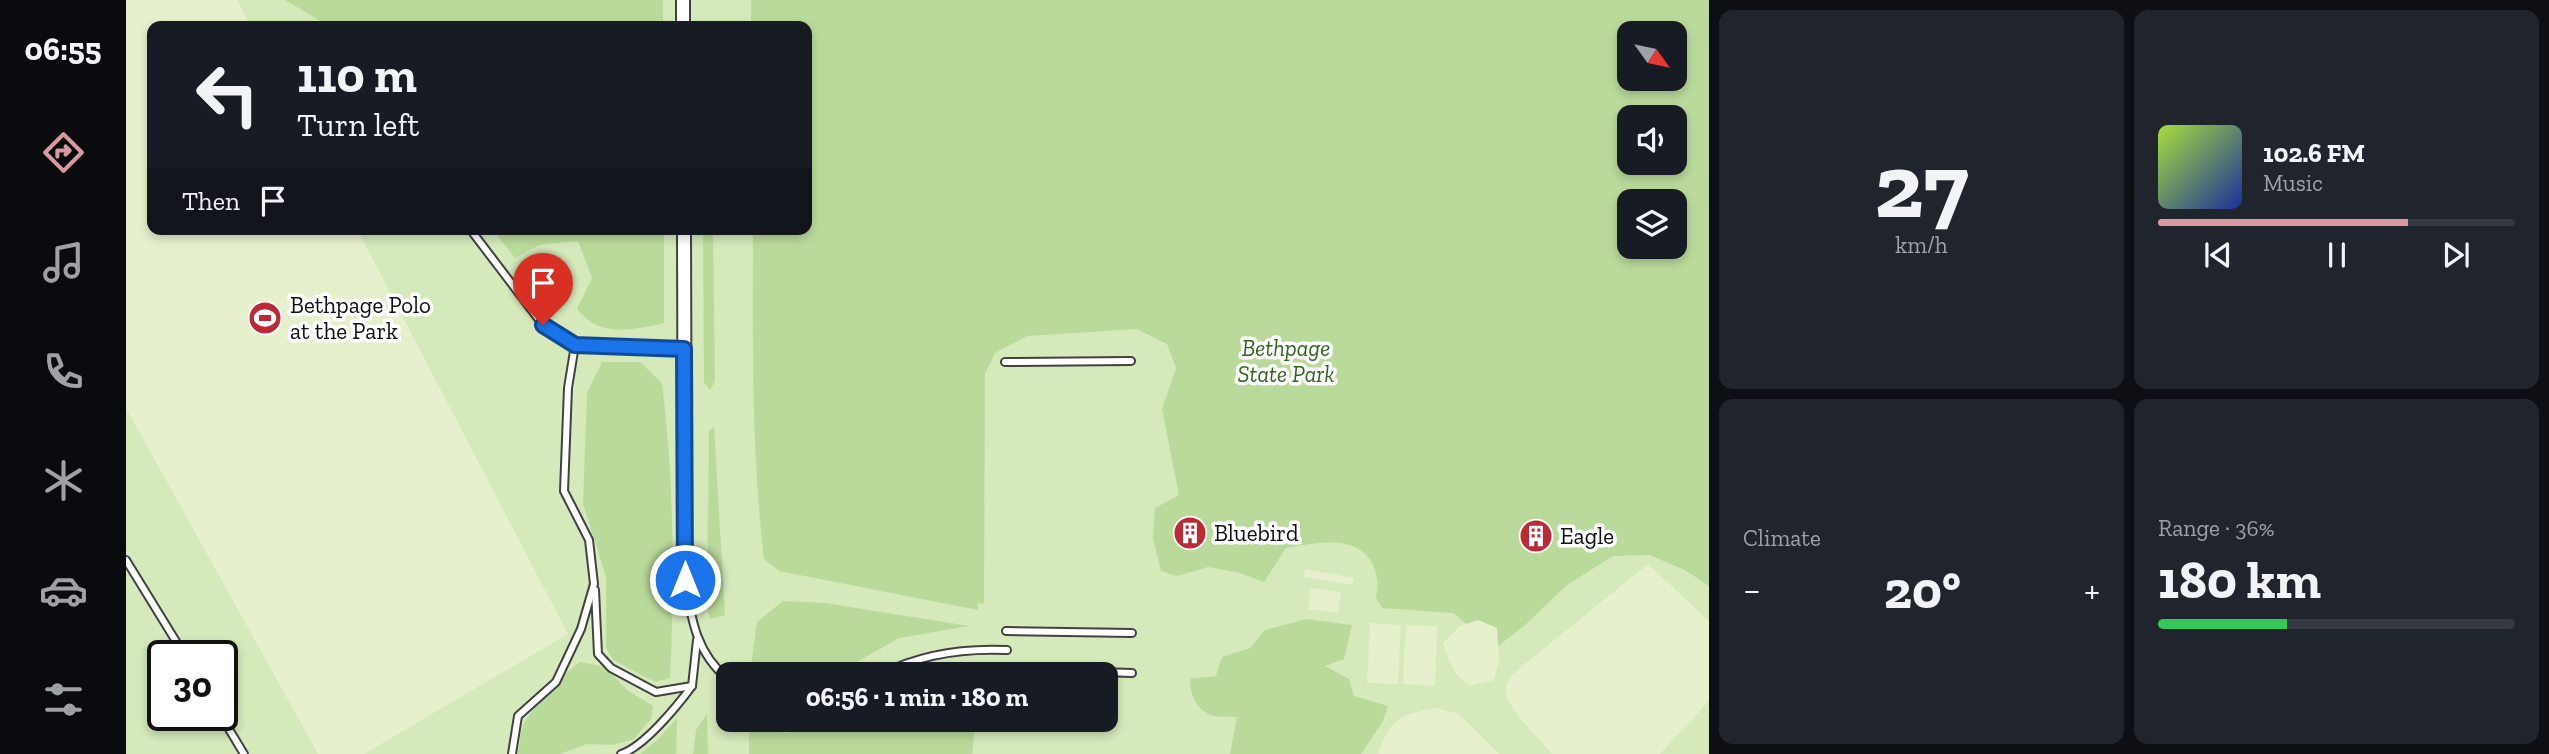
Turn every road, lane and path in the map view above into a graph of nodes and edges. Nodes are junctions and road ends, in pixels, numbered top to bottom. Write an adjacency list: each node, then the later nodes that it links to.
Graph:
1 (682, 0): 2 (street)
2 (683, 21)
3 (475, 235): 5 (lane)
4 (684, 235): 6 (street)
5 (575, 345): 6 (lane); 11 (lane)
6 (684, 349): 10 (street)
7 (1131, 360): 8 (lane)
8 (1005, 362)
9 (126, 560): 14 (lane)
10 (685, 580): 15 (lane)
11 (594, 584): 21 (lane); 24 (lane)
12 (1006, 631): 13 (lane)
13 (1132, 633)
14 (175, 640)
15 (697, 640): 18 (lane); 21 (lane)
16 (1007, 650): 17 (lane)
17 (905, 662)
18 (716, 668)
19 (1118, 673): 20 (lane)
20 (1132, 673)
21 (692, 686): 25 (lane)
22 (230, 731): 23 (lane)
23 (244, 754)
24 (512, 754)
25 (621, 754)

